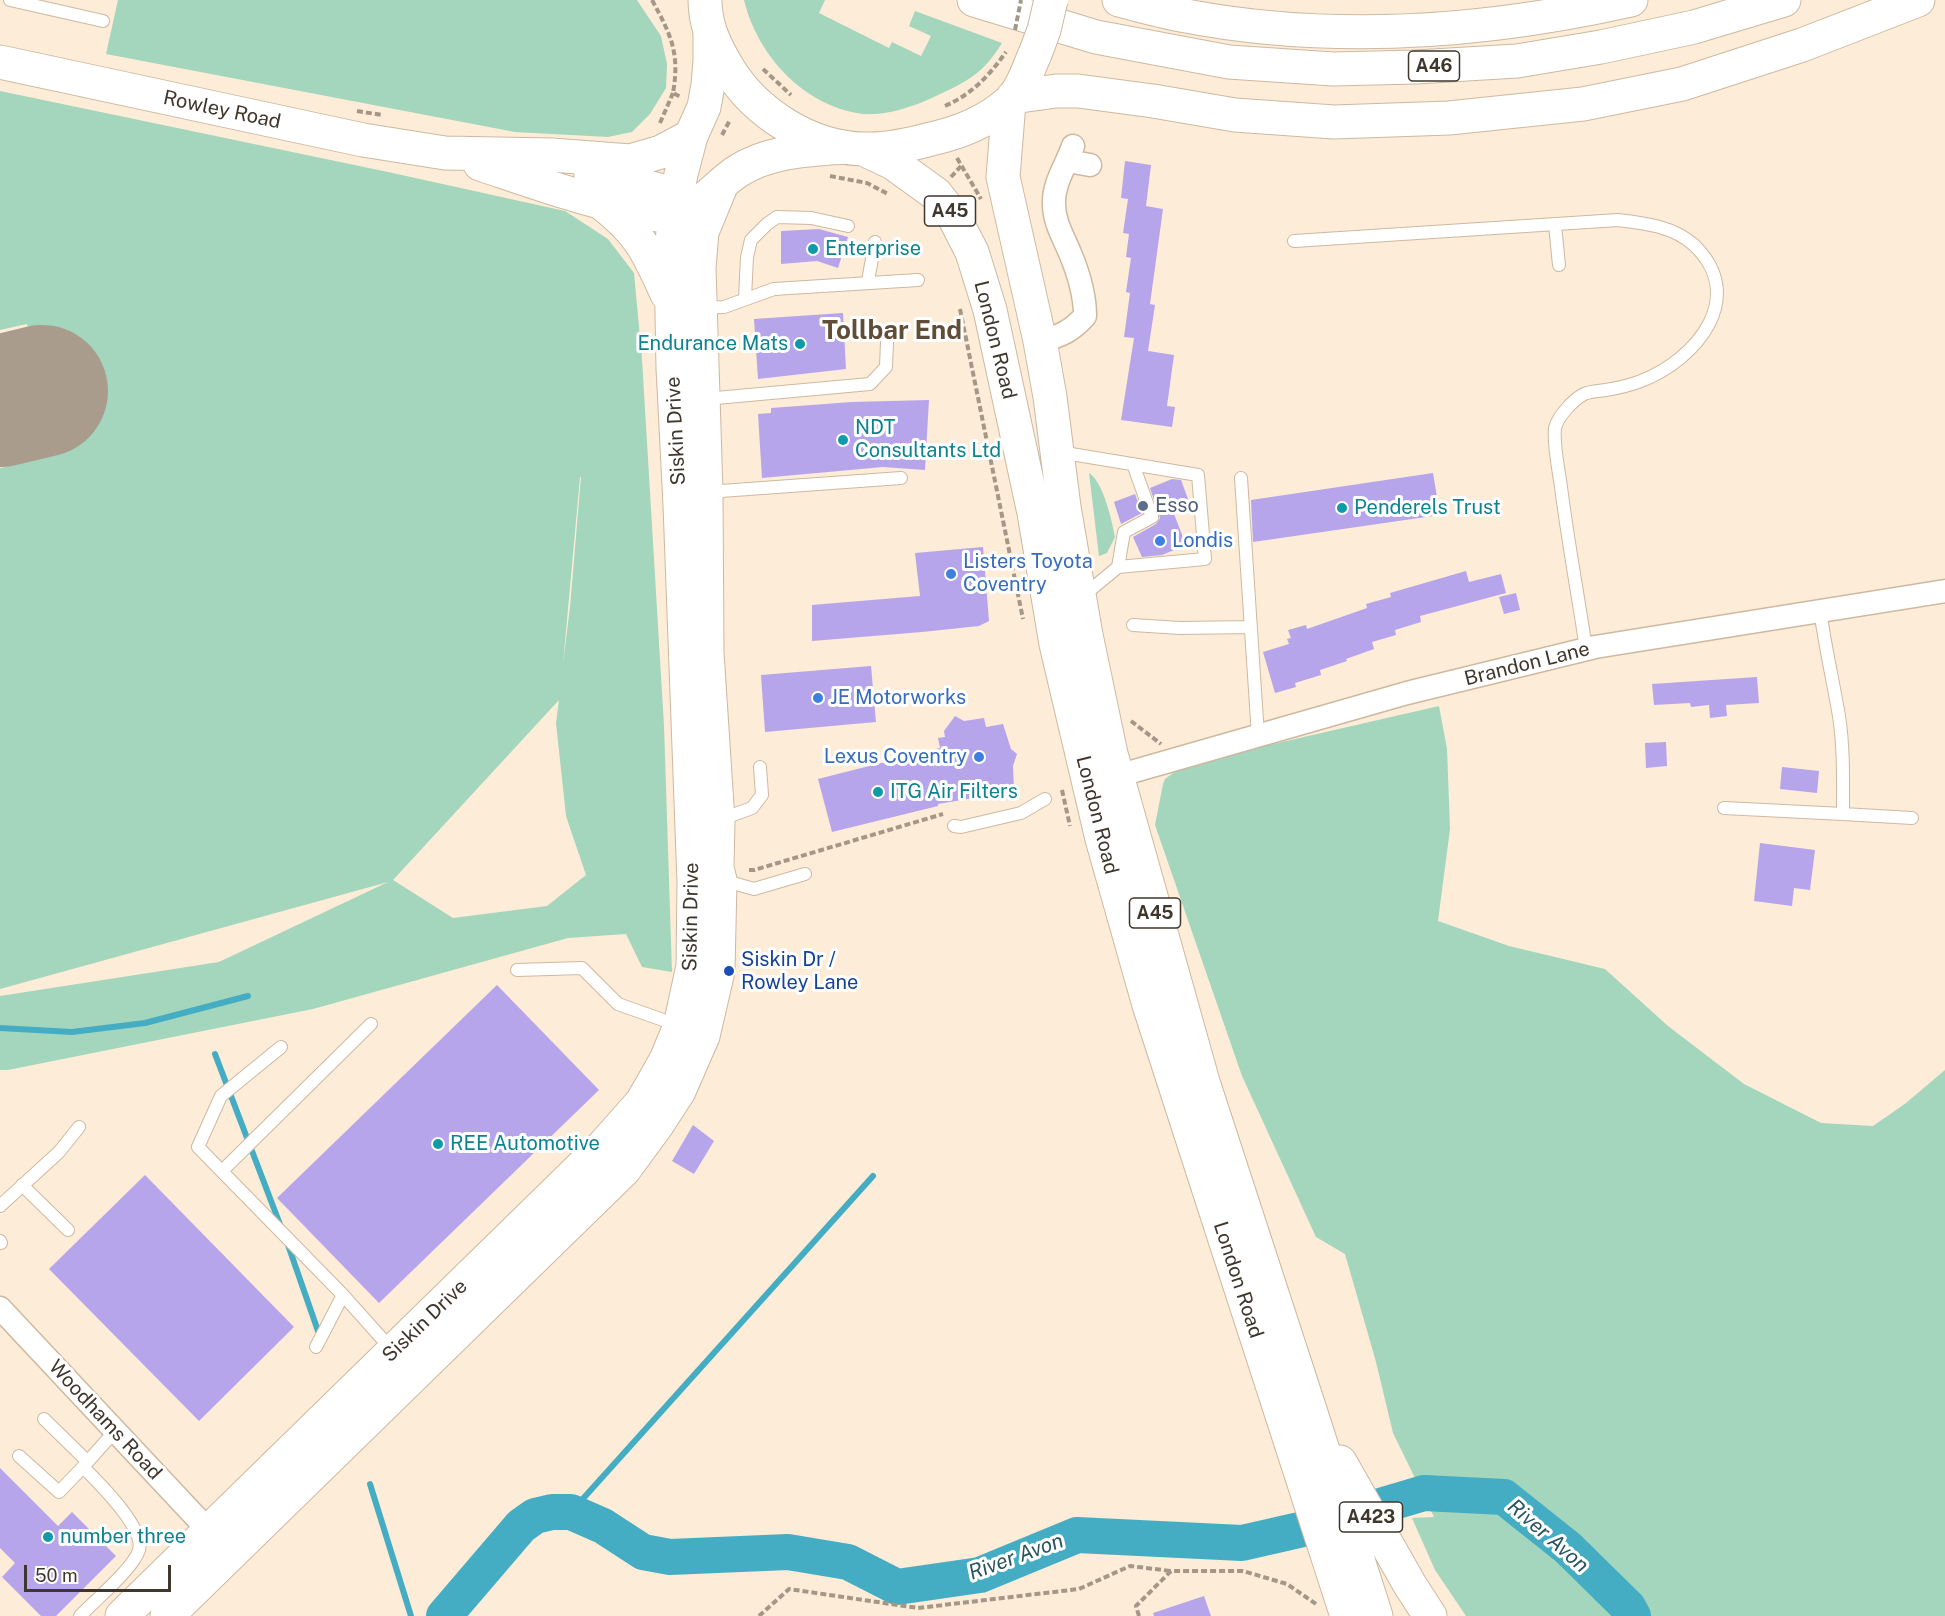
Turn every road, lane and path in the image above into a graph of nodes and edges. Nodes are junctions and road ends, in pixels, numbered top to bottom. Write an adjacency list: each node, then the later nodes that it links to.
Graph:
1 (10, 0): 11 (lane)
2 (652, 0): 15 (path)
3 (974, 0): 8 (main road, A46)
4 (1021, 0): 12 (path, bridge)
5 (1051, 0): 12 (main road, bridge)
6 (1119, 0): 7 (main road, A46)
7 (1631, 0)
8 (1784, 0)
9 (1918, 0): 18 (main road)
10 (704, 11): 23 (main road, Siskin Drive); 24 (main road)
11 (103, 21)
12 (1019, 46): 18 (main road); 21 (path)
13 (0, 62): 25 (main road, Rowley Road)
14 (760, 65): 17 (path)
15 (673, 93): 16 (path); 22 (path)
16 (688, 100)
17 (797, 100)
18 (1011, 100): 21 (main road); 43 (main road, London Road / A45)
19 (352, 111): 20 (path)
20 (386, 115)
21 (944, 121): 24 (main road); 28 (path)
22 (658, 126)
23 (691, 136): 26 (main road); 32 (main road, Siskin Drive)
24 (855, 148): 32 (main road, Siskin Drive); 86 (main road, London Road / A45)
25 (445, 153): 26 (main road); 31 (main road)
26 (495, 154): 32 (main road)
27 (1077, 157): 43 (street)
28 (961, 166)
29 (824, 176): 30 (path)
30 (895, 197)
31 (602, 204): 32 (main road); 42 (main road)
32 (685, 212): 42 (main road, Siskin Drive)
33 (1555, 225): 35 (lane); 37 (lane); 58 (lane)
34 (848, 226): 40 (lane)
35 (1294, 241)
36 (875, 242): 39 (lane)
37 (1559, 265)
38 (918, 279): 39 (lane)
39 (868, 281): 40 (lane)
40 (745, 298): 42 (lane)
41 (958, 302): 54 (path)
42 (686, 307): 45 (main road, Siskin Drive); 69 (main road, Siskin Drive)
43 (1040, 341): 46 (main road, London Road / A45)
44 (887, 342): 45 (lane)
45 (704, 399): 50 (main road, Siskin Drive)
46 (1056, 452): 47 (lane); 53 (main road, London Road / A45)
47 (1133, 465): 51 (lane); 51 (lane)
48 (901, 478): 50 (lane)
49 (1241, 478): 57 (lane)
50 (706, 492): 66 (main road, Siskin Drive)
51 (1118, 567): 53 (lane)
52 (1945, 591): 55 (street, Brandon Lane)
53 (1080, 599): 61 (main road, London Road / A45)
54 (1021, 610)
55 (1820, 610): 58 (street, Brandon Lane); 64 (lane)
56 (1133, 626): 57 (lane)
57 (1251, 627): 59 (lane)
58 (1586, 650): 59 (street, Brandon Lane)
59 (1258, 736): 61 (street, Brandon Lane)
60 (760, 767): 66 (lane)
61 (1117, 776): 83 (main road, London Road / A45)
62 (1045, 799): 67 (lane)
63 (1724, 807): 64 (lane)
64 (1843, 814): 65 (lane)
65 (1912, 818)
66 (717, 820): 69 (main road, Siskin Drive)
67 (954, 826): 69 (path)
68 (805, 874): 69 (lane)
69 (709, 878): 72 (main road, Siskin Drive)
70 (517, 970): 72 (lane)
71 (371, 1024): 75 (lane)
72 (691, 1031): 82 (main road, Siskin Drive)
73 (281, 1047): 75 (lane)
74 (79, 1127): 76 (lane)
75 (222, 1172): 79 (lane)
76 (22, 1185): 77 (lane); 78 (lane)
77 (0, 1206)
78 (68, 1230)
79 (343, 1294): 81 (lane); 82 (lane)
80 (0, 1308): 85 (street, Woodhams Road)
81 (316, 1347)
82 (405, 1362): 89 (main road, Siskin Drive); 94 (main road, Siskin Drive)
83 (1312, 1416): 86 (main road, A423)
84 (44, 1419): 88 (lane)
85 (115, 1431): 88 (lane); 89 (street, Woodhams Road)
86 (1317, 1454): 91 (main road, London Road / A45); 98 (main road, A423)
87 (19, 1456): 88 (lane)
88 (85, 1464): 92 (lane)
89 (209, 1531): 93 (main road, Siskin Drive)
90 (1171, 1571): 91 (path); 95 (path); 96 (path)
91 (1343, 1601): 97 (main road, London Road / A45)
92 (80, 1616)
93 (122, 1616)
94 (166, 1616)
95 (759, 1616)
96 (1138, 1616)
97 (1376, 1616)
98 (1430, 1616)

